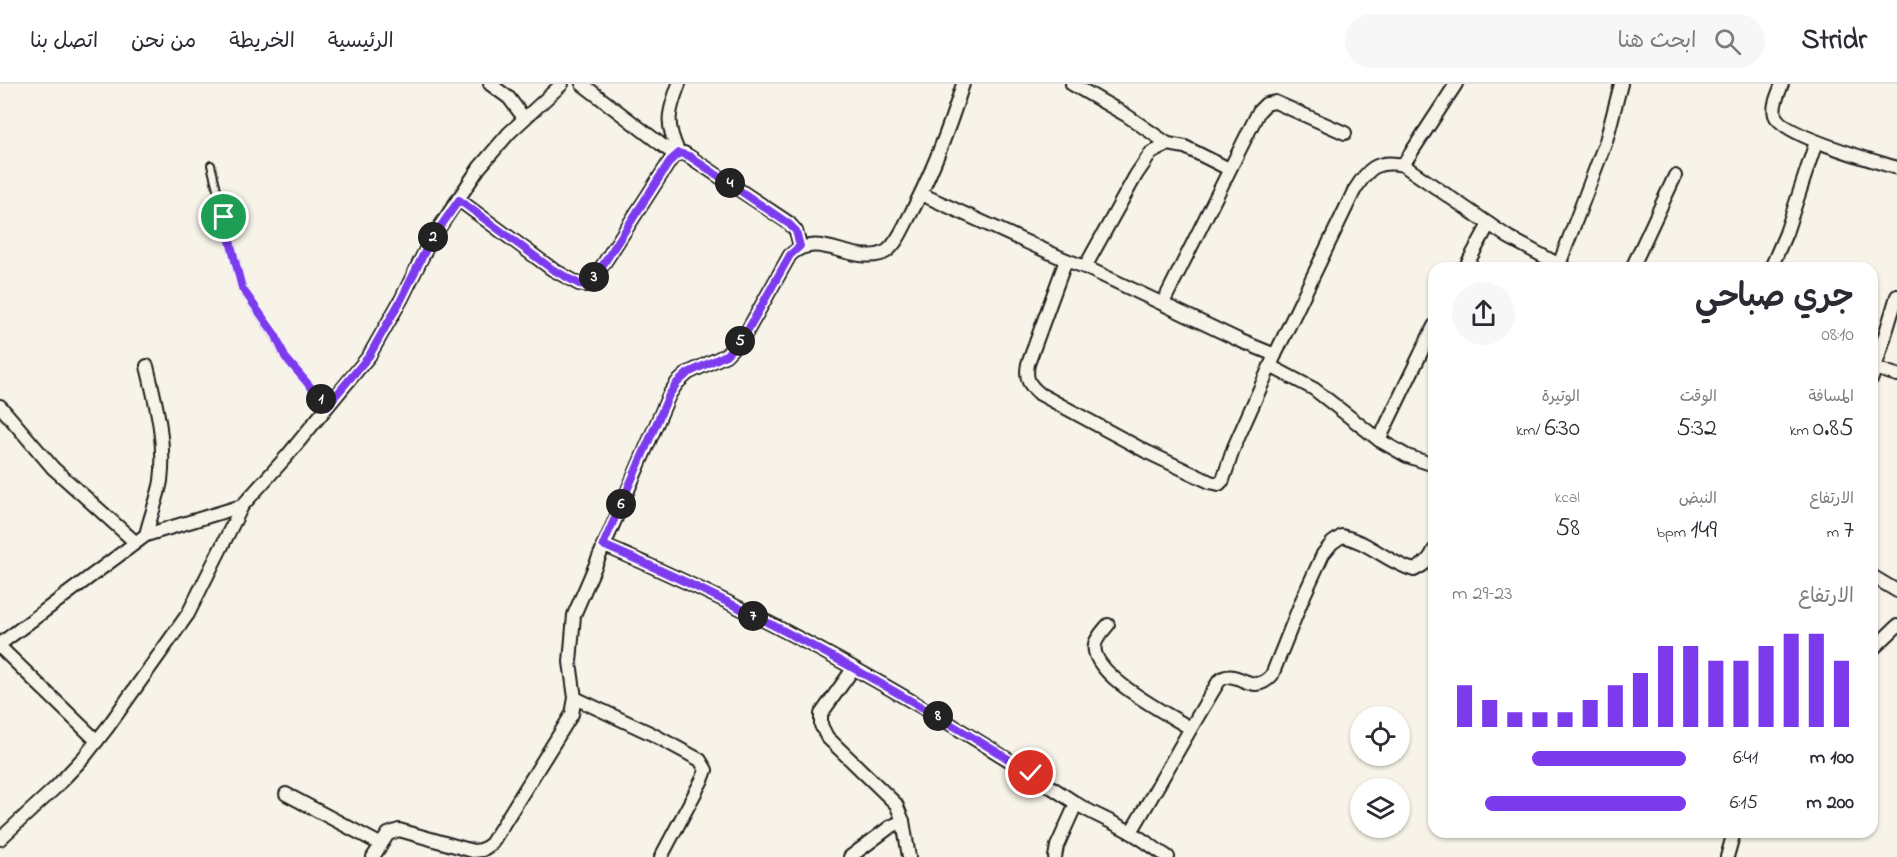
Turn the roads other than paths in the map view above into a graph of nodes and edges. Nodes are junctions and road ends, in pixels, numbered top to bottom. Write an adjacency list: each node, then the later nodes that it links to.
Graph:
1 (490, 84): 10 (street)
2 (562, 84): 10 (street)
3 (582, 84): 14 (street)
4 (679, 84): 14 (street)
5 (963, 84): 20 (street)
6 (1072, 84): 13 (street)
7 (1456, 84): 16 (street)
8 (1621, 84): 27 (street)
9 (1782, 84): 12 (street)
10 (524, 118): 21 (street)
11 (1345, 133): 18 (street)
12 (1816, 142): 17 (street); 29 (street)
13 (1168, 144): 18 (street); 30 (street)
14 (677, 154): 21 (street); 23 (street)
15 (211, 165): 40 (lane)
16 (1403, 165): 22 (street); 34 (street)
17 (1897, 168)
18 (1229, 169): 32 (street)
19 (1675, 176): 28 (street)
20 (921, 194): 23 (street); 24 (street)
21 (459, 200): 40 (street)
22 (1489, 224): 25 (street); 26 (street)
23 (800, 246): 46 (street)
24 (1066, 260): 30 (street); 34 (street)
25 (1468, 262)
26 (1553, 262)
27 (1564, 262)
28 (1635, 262)
29 (1774, 262)
30 (1085, 267): 32 (street)
31 (1897, 296): 35 (street)
32 (1163, 303): 34 (street)
33 (1428, 338): 41 (street)
34 (1272, 360): 41 (street)
35 (1878, 360)
36 (147, 366): 44 (street)
37 (1878, 373): 38 (street)
38 (1897, 375)
39 (0, 406): 45 (street)
40 (327, 406): 43 (street)
41 (1379, 440): 42 (street)
42 (1428, 463)
43 (242, 506): 44 (street); 57 (street)
44 (146, 535): 45 (street)
45 (135, 542): 53 (street)
46 (603, 545): 54 (street); 55 (street)
47 (1428, 560): 56 (street)
48 (1878, 580): 49 (street)
49 (1897, 591)
50 (1108, 625): 56 (street)
51 (1897, 626): 52 (street)
52 (1878, 644)
53 (0, 645): 57 (street)
54 (853, 669): 59 (street); 60 (street)
55 (575, 698): 64 (street); 66 (street)
56 (1190, 728): 61 (street)
57 (97, 741): 63 (street)
58 (286, 794): 64 (street)
59 (1076, 804): 61 (street); 69 (street)
60 (903, 821): 67 (street); 68 (street)
61 (1131, 832): 70 (street)
62 (1732, 838): 71 (street)
63 (0, 839)
64 (380, 844): 65 (street)
65 (373, 857)
66 (662, 857)
67 (850, 857)
68 (909, 857)
69 (1055, 857)
70 (1168, 857)
71 (1727, 857)

